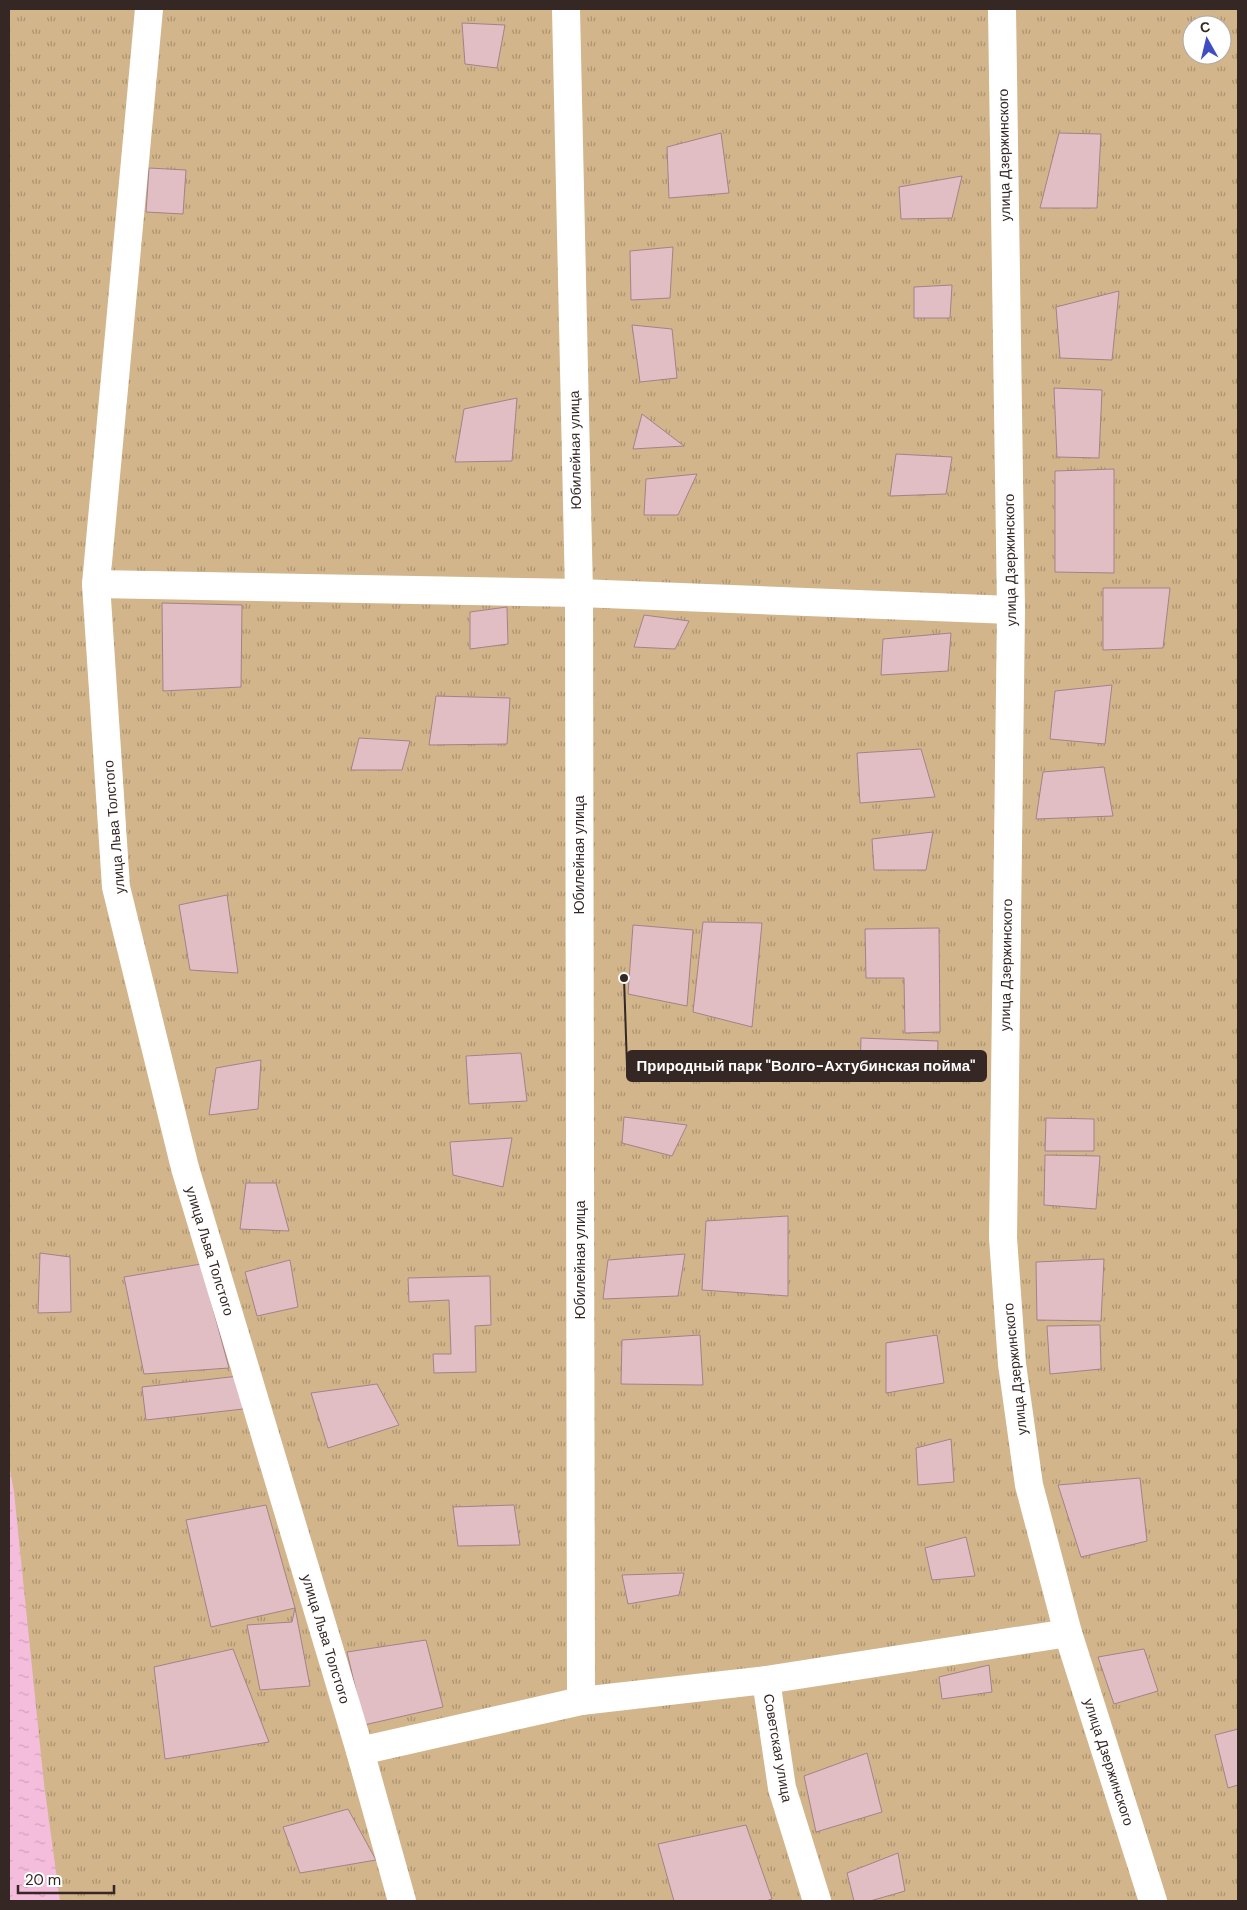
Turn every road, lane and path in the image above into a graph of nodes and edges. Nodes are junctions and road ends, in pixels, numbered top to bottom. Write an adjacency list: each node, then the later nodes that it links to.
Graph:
1 (149, 9): 4 (street, улица Льва Толстого)
2 (566, 9): 5 (street, Юбилейная улица)
3 (1002, 9): 6 (street, улица Дзержинского)
4 (96, 584): 5 (street); 10 (street, улица Льва Толстого)
5 (579, 593): 6 (street); 9 (street, Юбилейная улица)
6 (1011, 610): 7 (street, улица Дзержинского)
7 (1068, 1633): 8 (street); 13 (street, улица Дзержинского)
8 (766, 1680): 9 (street); 12 (street, Советская улица)
9 (580, 1701): 10 (street)
10 (360, 1751): 11 (street, улица Льва Толстого)
11 (402, 1901)
12 (817, 1901)
13 (1153, 1901)

